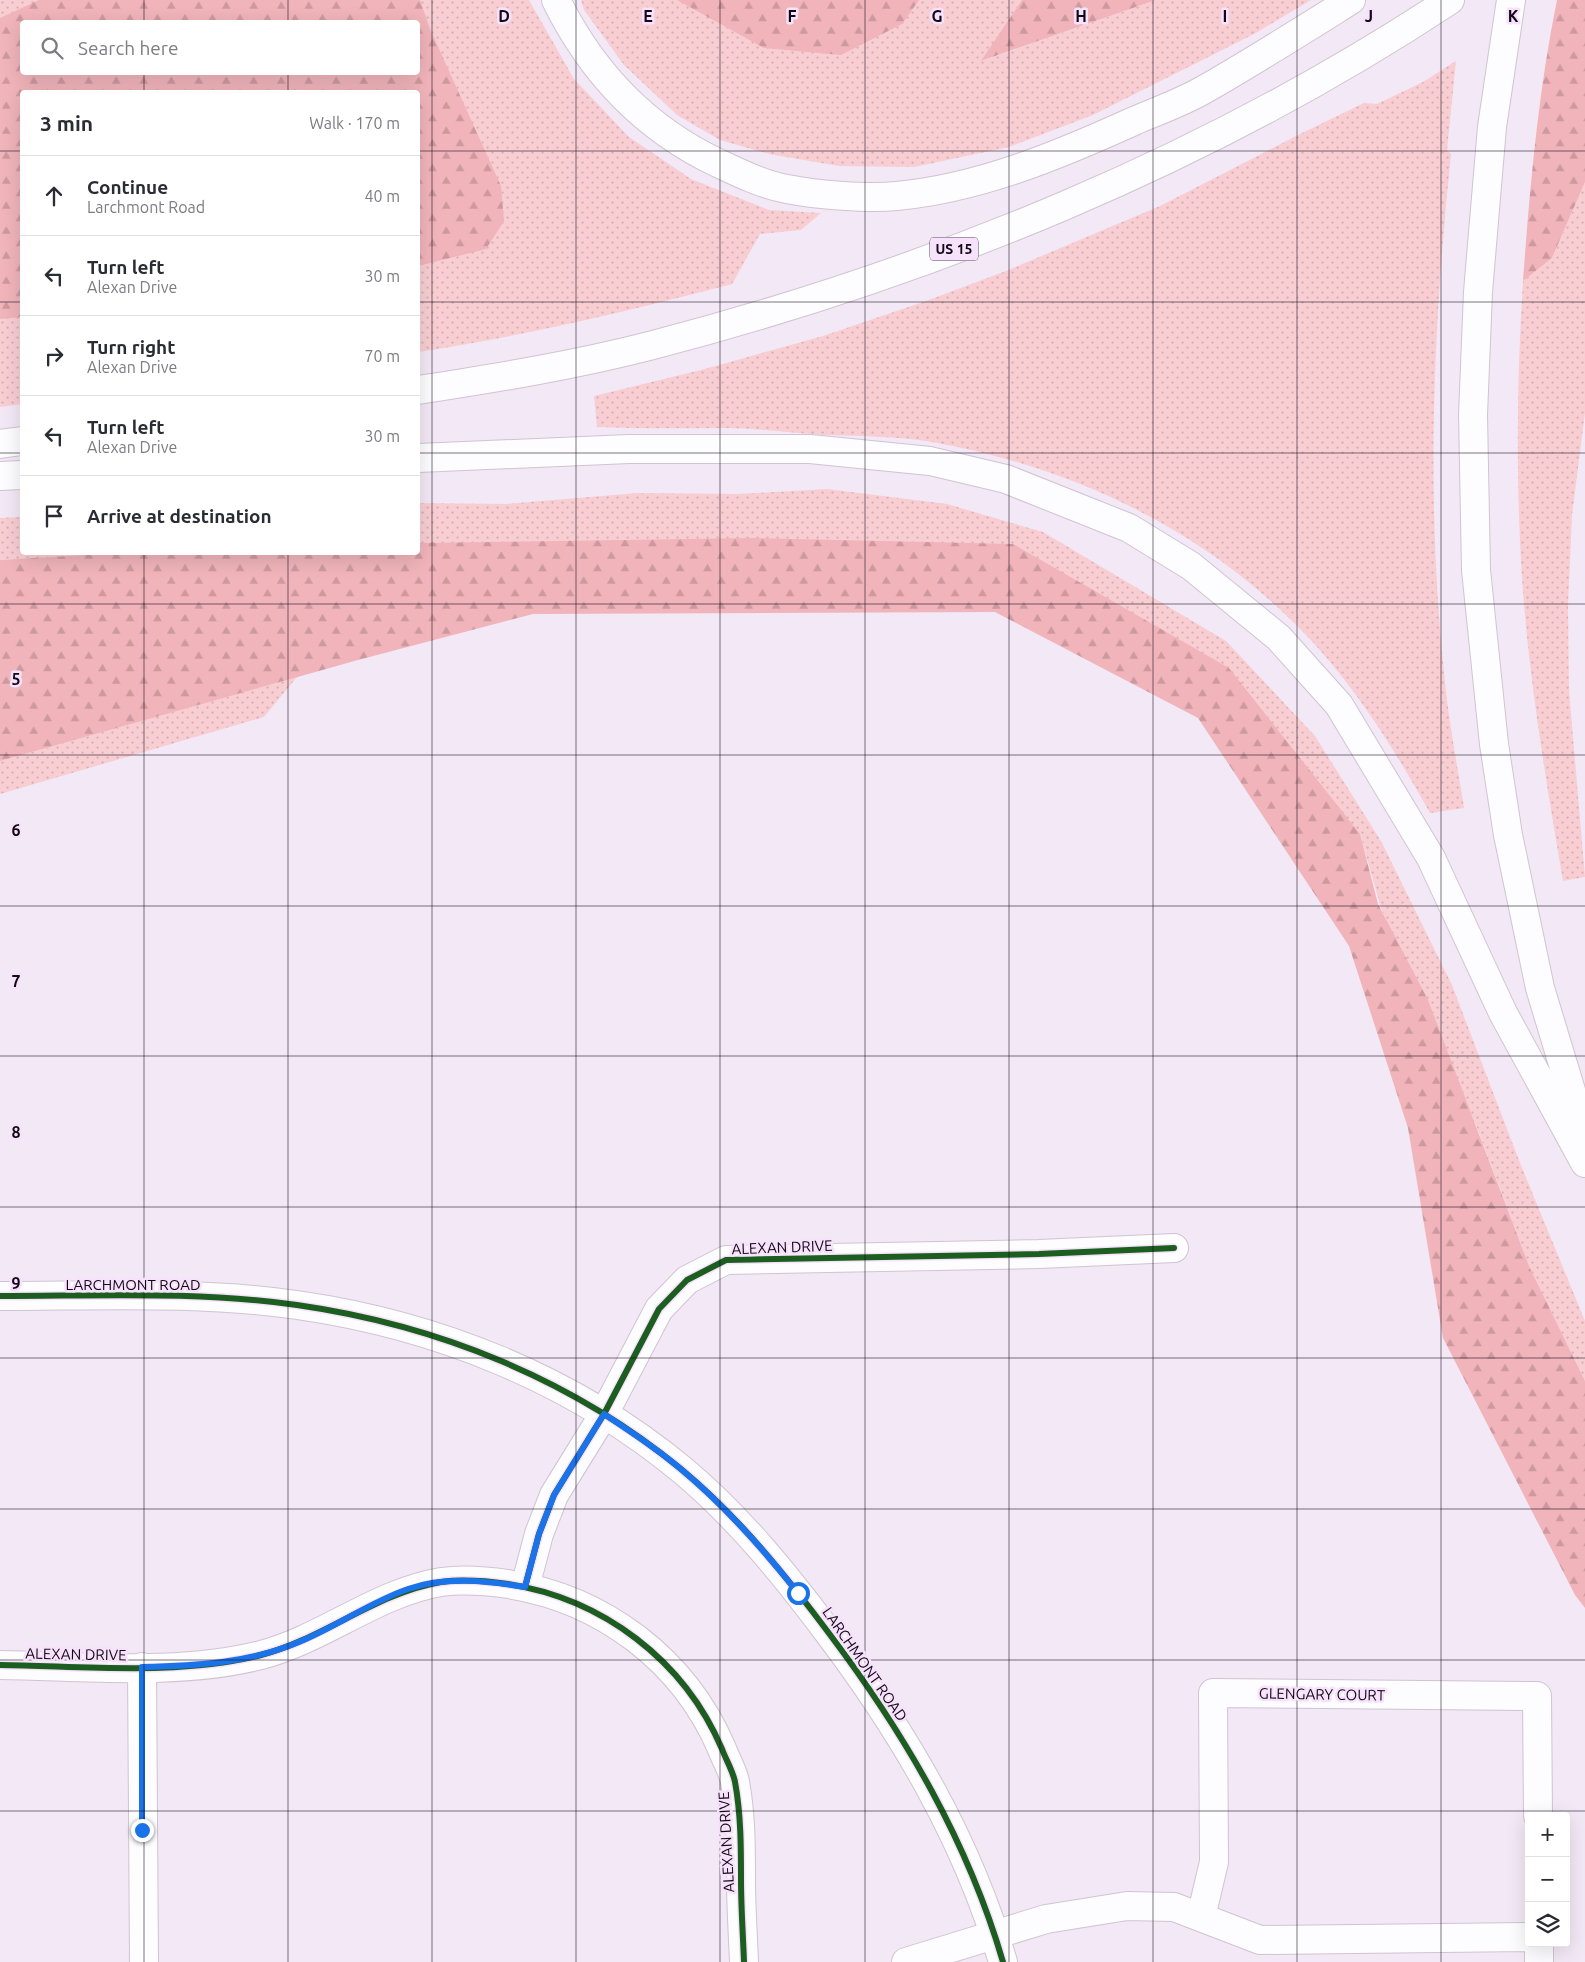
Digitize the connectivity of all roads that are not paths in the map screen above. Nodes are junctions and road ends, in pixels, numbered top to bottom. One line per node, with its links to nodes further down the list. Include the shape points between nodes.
1 (556, 0): 2 (main road, via 571,31 603,76 642,115 686,148 735,171 786,189 896,196 960,185 1026,166 1093,140 1203,90)
2 (1351, 0)
3 (1450, 0): 5 (main road, US 15, via 1396,35 1255,115 1106,188 933,258 652,345 507,376)
4 (1511, 0): 11 (main road, via 1492,127 1478,292 1473,416 1476,570 1494,744 1508,834 1540,988)
5 (420, 390)
6 (20, 441): 7 (main road)
7 (0, 444)
8 (420, 458): 12 (main road, via 629,449 810,450 930,460 1006,479 1129,528 1191,566 1279,638 1339,705 1431,858 1503,1013)
9 (20, 475): 10 (main road)
10 (0, 476)
11 (1585, 1137)
12 (1585, 1163)
13 (1174, 1248): 15 (main road, ALEXAN DRIVE, via 726,1260 687,1280 659,1309)
14 (0, 1296): 15 (main road, LARCHMONT ROAD, via 204,1297 296,1305 371,1319 450,1340 559,1386)
15 (604, 1414): 16 (main road, ALEXAN DRIVE, via 554,1495 539,1534); 21 (main road, LARCHMONT ROAD, via 683,1470 721,1507 778,1568 834,1640 929,1783 956,1837)
16 (525, 1587): 18 (main road, ALEXAN DRIVE, via 488,1581 445,1582 409,1589 300,1642 261,1655 215,1663); 25 (main road, ALEXAN DRIVE, via 558,1595 618,1625 671,1670 709,1720 735,1780 741,1834)
17 (0, 1665): 18 (main road, ALEXAN DRIVE)
18 (142, 1667): 24 (main road, ALEXAN DRIVE)
19 (1538, 1812): 20 (main road, GLENGARY COURT, via 1537,1696 1212,1693 1214,1862)
20 (1201, 1917): 21 (main road, via 1174,1907 1127,1906 1046,1919); 22 (main road, via 1260,1940)
21 (995, 1934): 26 (main road); 27 (main road, LARCHMONT ROAD)
22 (1525, 1937)
23 (1539, 1947): 28 (main road)
24 (144, 1962)
25 (744, 1962)
26 (906, 1962)
27 (1003, 1962)
28 (1539, 1962)

